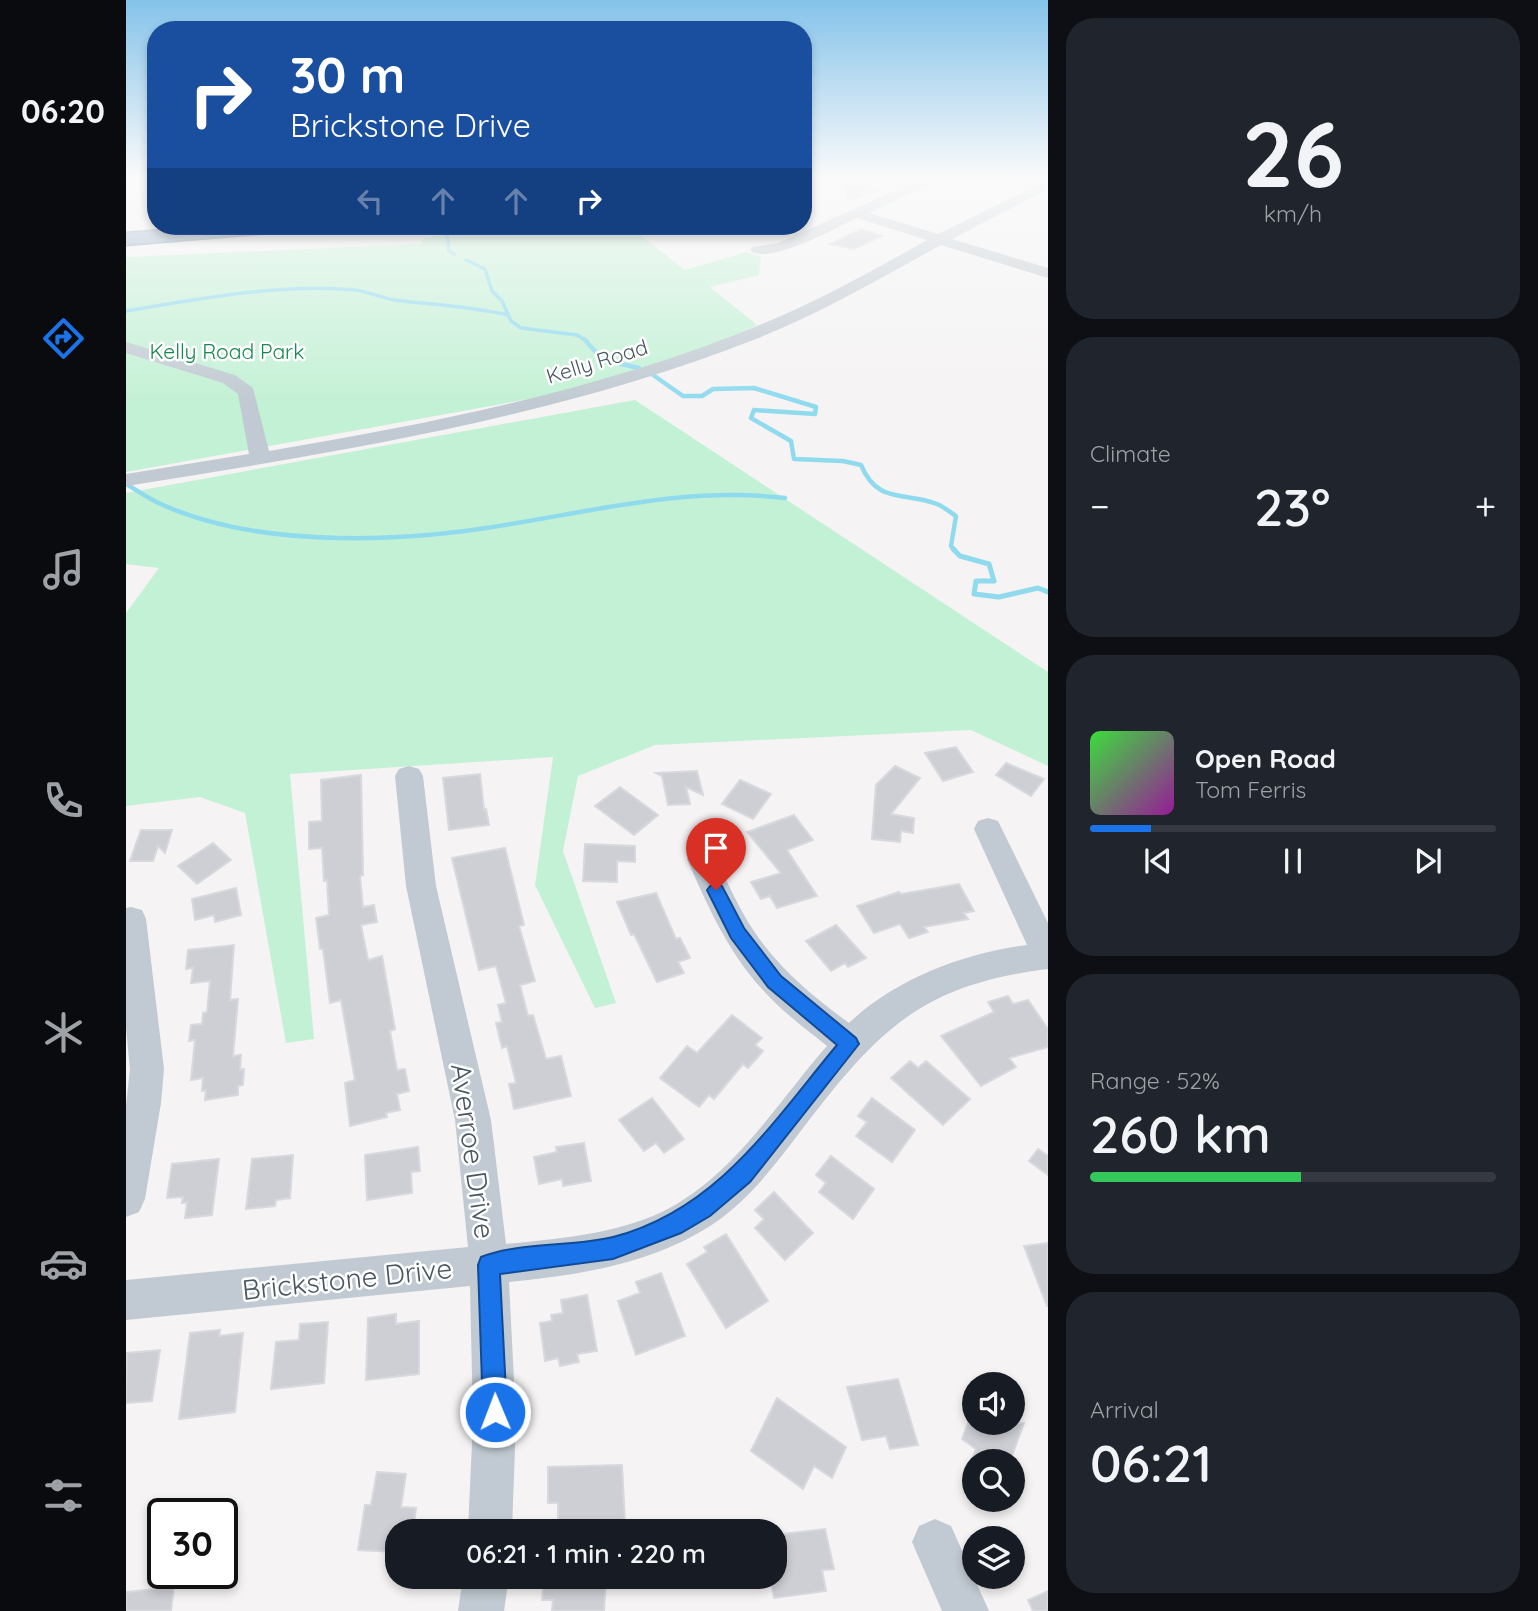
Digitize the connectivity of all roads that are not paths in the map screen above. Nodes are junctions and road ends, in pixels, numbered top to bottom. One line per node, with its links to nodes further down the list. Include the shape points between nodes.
1 (913, 252): 5 (street, Kelly Road, via 803,312 751,334 583,391 410,431)
2 (980, 252): 3 (street)
3 (1048, 273)
4 (126, 347): 5 (street, via 177,352 247,392)
5 (260, 457): 6 (street, Kelly Road)
6 (126, 480)
7 (410, 776): 14 (street, Averroe Drive, via 421,889 479,1157)
8 (988, 829): 11 (street)
9 (702, 859): 12 (street, via 725,911 755,957 775,981)
10 (131, 919): 13 (street, via 147,1069)
11 (1048, 956): 12 (street, Brickstone Drive, via 981,969 929,987)
12 (849, 1044): 14 (street, Brickstone Drive, via 755,1160 703,1208 673,1226 613,1248)
13 (126, 1199)
14 (489, 1265): 15 (street, Brickstone Drive); 16 (street, Averroe Drive, via 495,1437)
15 (126, 1300)
16 (491, 1519)
17 (935, 1542): 20 (street)
18 (484, 1589): 19 (street)
19 (481, 1611)
20 (966, 1611)

